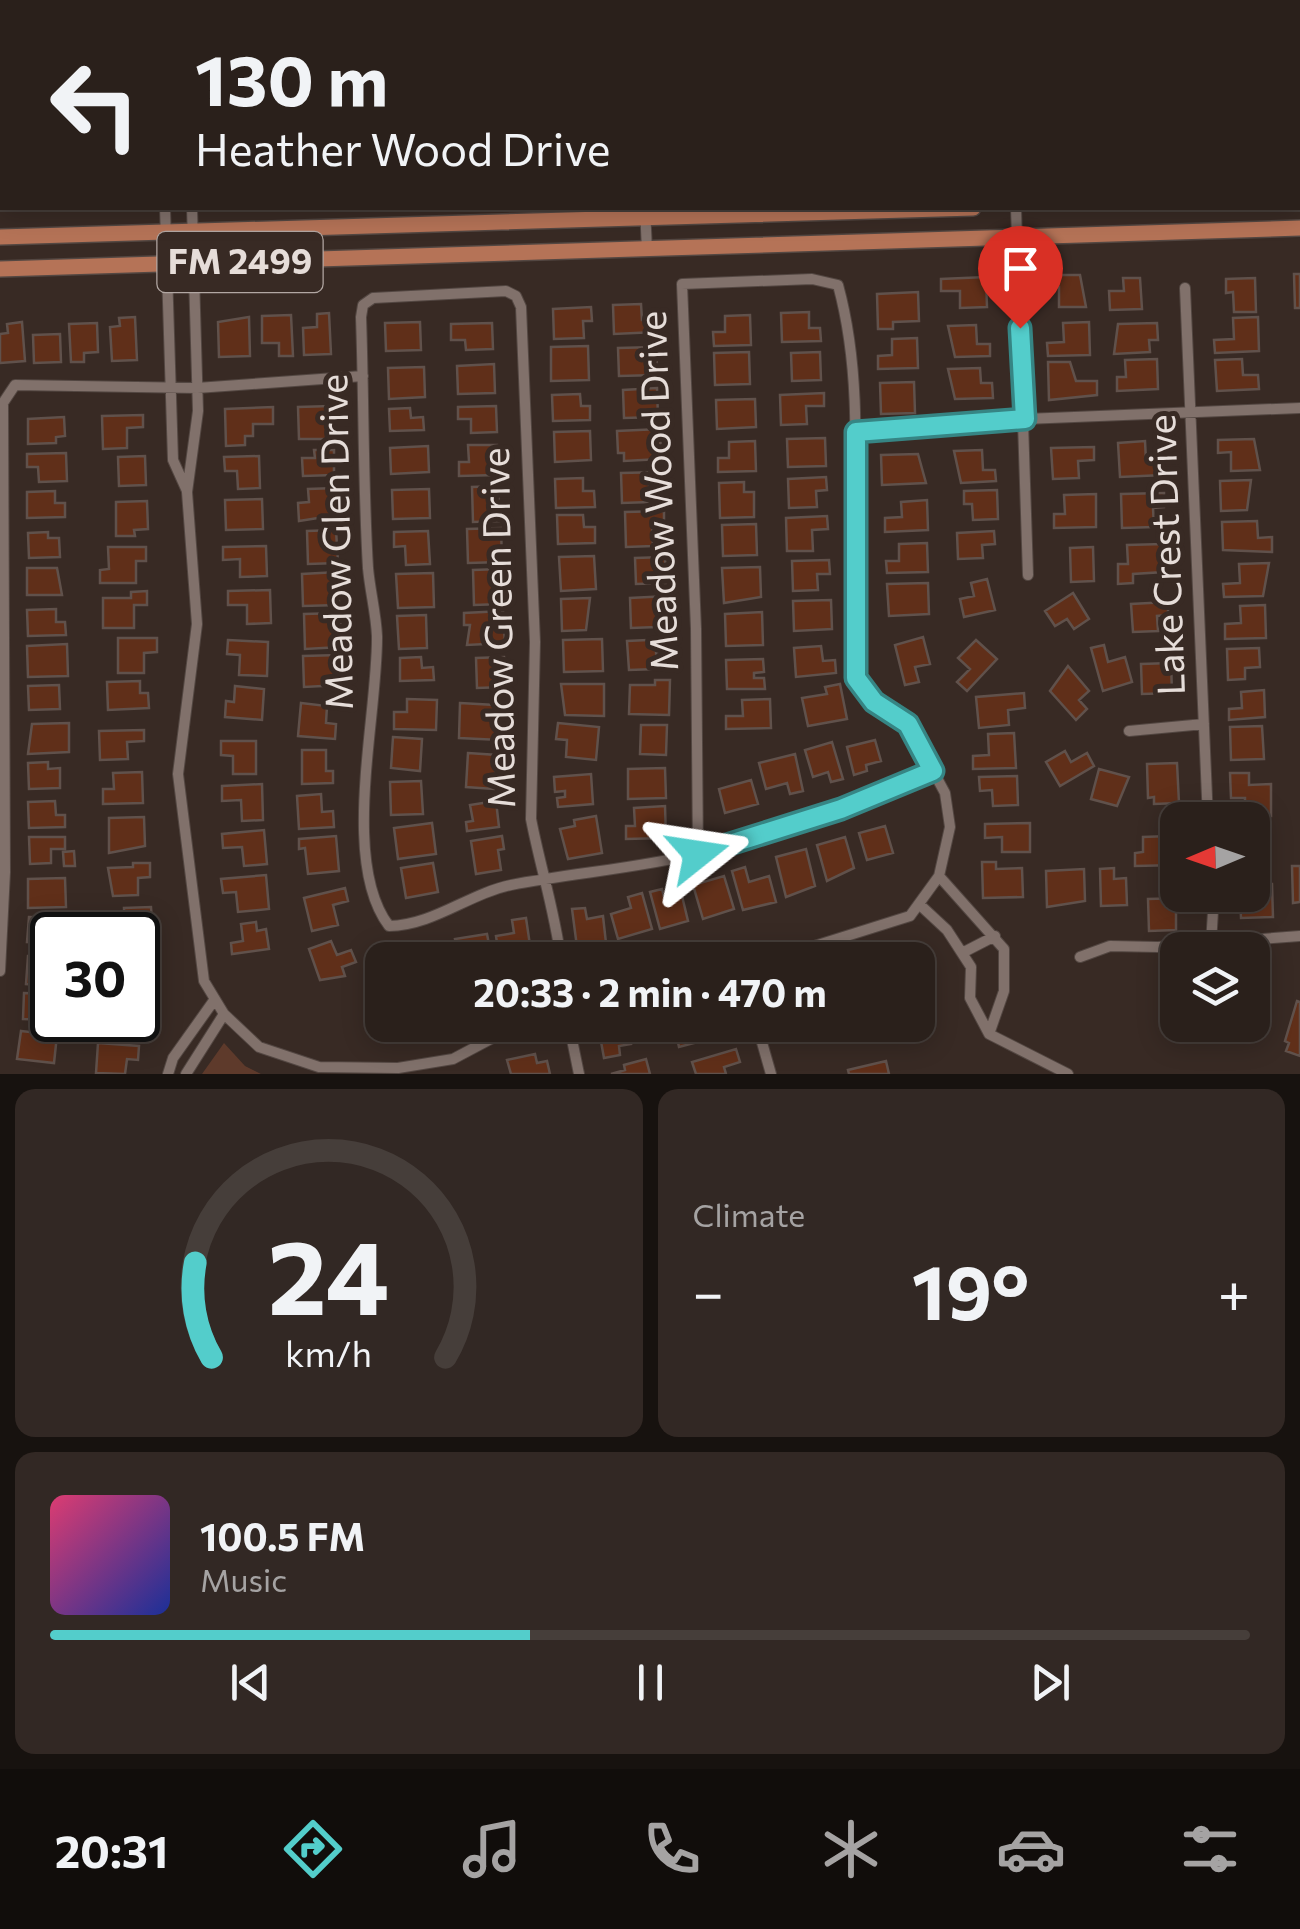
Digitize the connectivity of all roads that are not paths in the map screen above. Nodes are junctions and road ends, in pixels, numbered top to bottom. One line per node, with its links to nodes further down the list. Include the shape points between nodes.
1 (165, 210): 8 (street)
2 (192, 210): 7 (street)
3 (842, 210): 5 (main road, FM 2499)
4 (1016, 210): 10 (street)
5 (646, 213): 7 (main road, FM 2499); 11 (street)
6 (1300, 228): 10 (main road, FM 2499)
7 (193, 232): 8 (main road, FM 2499); 12 (street)
8 (166, 233): 9 (main road, FM 2499); 13 (street)
9 (0, 237)
10 (1017, 239): 11 (main road, FM 2499); 22 (street)
11 (647, 250): 12 (main road, FM 2499)
12 (192, 263): 13 (main road, FM 2499); 19 (street)
13 (166, 264): 14 (main road, FM 2499); 18 (street)
14 (0, 269)
15 (1185, 288): 21 (street, Lake Crest Drive)
16 (514, 295): 17 (street, Meadow Glen Drive, via 373,298 361,317); 33 (street, Meadow Green Drive, via 521,306 535,642 531,819)
17 (363, 376): 19 (street); 33 (street, Meadow Glen Drive, via 377,658 364,830 376,908 389,926 442,915 472,896)
18 (170, 388): 19 (street); 24 (street, via 173,460); 26 (street, via 15,385 3,402)
19 (197, 388): 24 (street)
20 (1300, 408): 21 (street)
21 (1191, 413): 22 (street); 27 (street, Lake Crest Drive)
22 (1025, 419): 23 (street); 25 (street)
23 (856, 432): 29 (street, via 856,678 874,702 908,724); 31 (street, Meadow Wood Drive, via 838,285 812,279 682,284)
24 (187, 492): 45 (street, via 197,624 178,774 198,955)
25 (1028, 574)
26 (2, 716): 34 (street)
27 (1204, 724): 28 (street); 30 (street, Lake Crest Drive)
28 (1129, 731)
29 (933, 771): 31 (street, via 841,809); 32 (street, via 945,793 950,827)
30 (1207, 802)
31 (698, 854): 33 (street)
32 (939, 876): 35 (street); 36 (street)
33 (545, 880): 39 (street, Meadow Green Drive)
34 (2, 888): 44 (street)
35 (920, 904): 40 (street, via 910,916); 42 (street)
36 (994, 936): 42 (street); 47 (street, via 1004,948 1004,991)
37 (1300, 936): 38 (street)
38 (1270, 939)
39 (557, 942)
40 (827, 942)
41 (1160, 945): 43 (street, via 1110,946)
42 (962, 952): 47 (street, via 971,967 970,998)
43 (1080, 957)
44 (0, 971)
45 (214, 1000): 46 (street); 52 (street)
46 (224, 1014): 51 (street, via 259,1047 295,1062); 53 (street)
47 (990, 1034): 56 (street)
48 (485, 1042): 51 (street, via 453,1059)
49 (572, 1042): 54 (street)
50 (763, 1042): 55 (street)
51 (398, 1071)
52 (168, 1074)
53 (186, 1074)
54 (579, 1074)
55 (771, 1074)
56 (1068, 1074)

